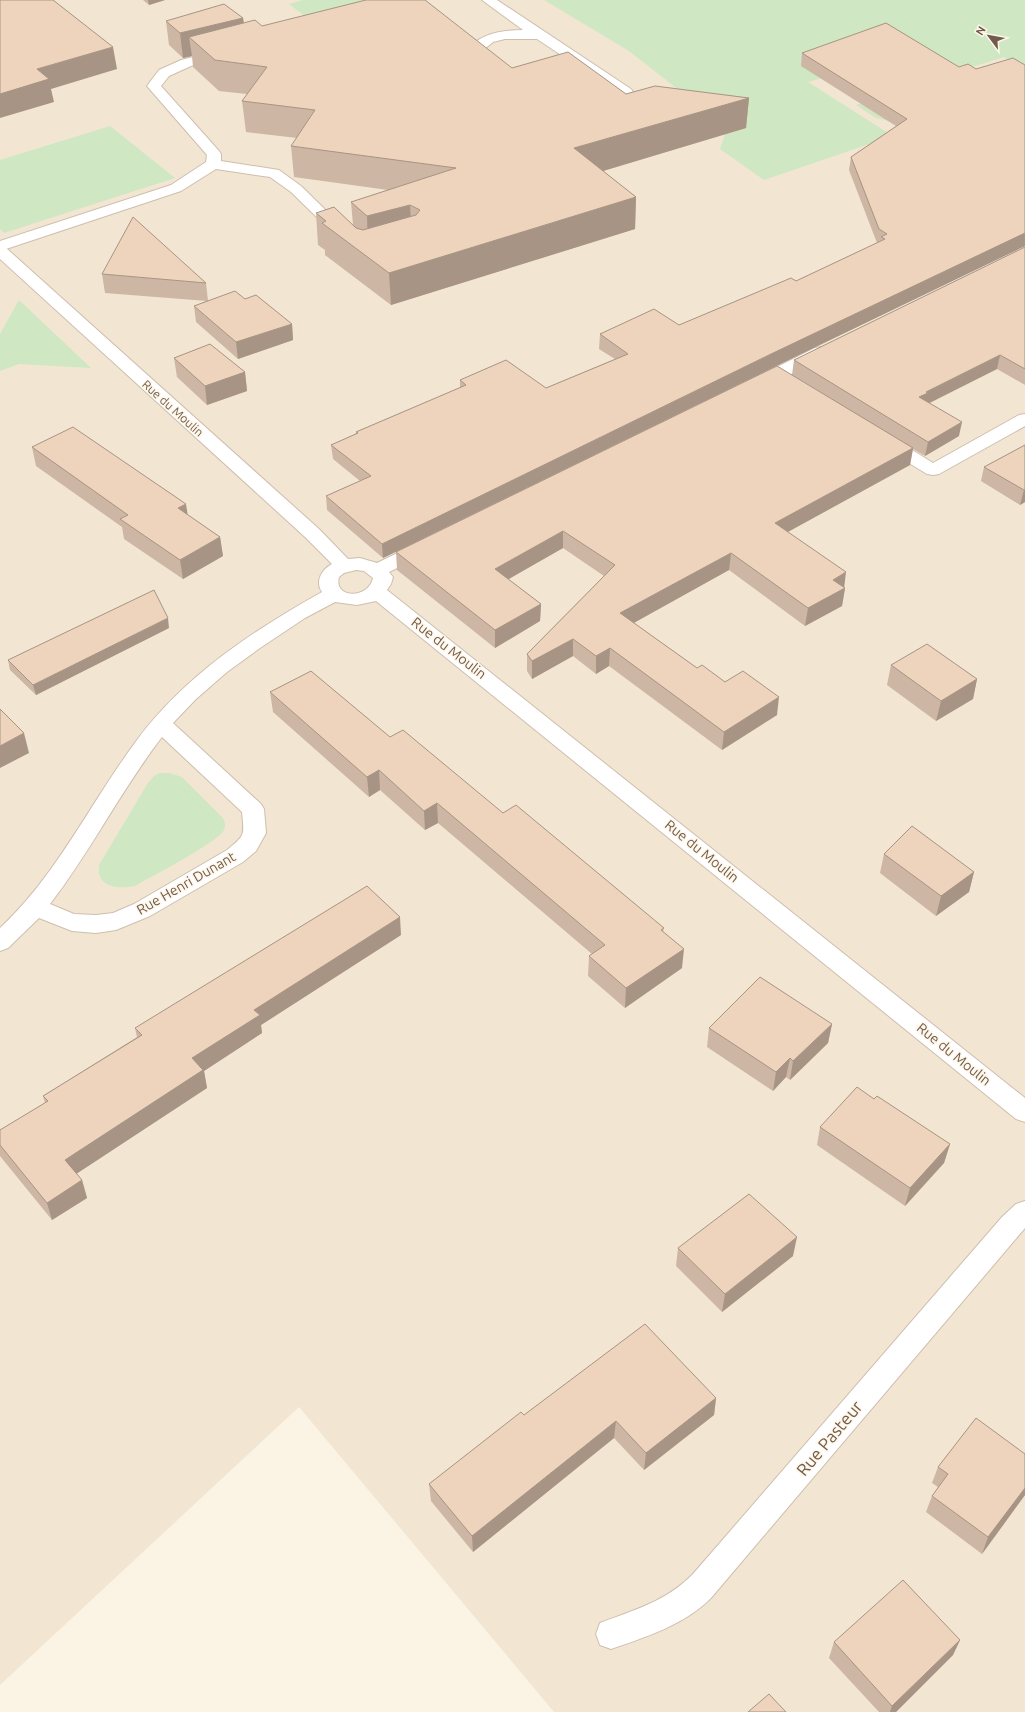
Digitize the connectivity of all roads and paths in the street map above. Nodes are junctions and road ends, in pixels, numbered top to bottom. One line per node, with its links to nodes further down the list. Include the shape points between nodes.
1 (488, 0): 2 (street)
2 (540, 34): 4 (street, via 511,32 481,43 475,50 481,60); 5 (street, via 564,59)
3 (232, 52): 6 (street, via 186,63 164,73 154,86 214,154)
4 (498, 70)
5 (626, 92)
6 (213, 164): 7 (street, via 274,172 296,189); 8 (street, via 176,188)
7 (353, 244)
8 (0, 246)
9 (0, 251): 17 (street, Rue du Moulin, via 312,533)
10 (834, 346): 11 (street)
11 (776, 374): 12 (street); 13 (street)
12 (796, 386)
13 (741, 391)
14 (1025, 419): 15 (street, via 933,470)
15 (874, 434)
16 (436, 541): 18 (street)
17 (344, 566): 18 (street, via 367,565); 20 (street, via 334,571 328,579 328,587)
18 (377, 570): 19 (street, via 383,577 383,584)
19 (377, 592): 20 (street, via 356,600); 24 (street, Rue du Moulin)
20 (334, 594): 21 (street, via 287,621 217,670 179,703)
21 (161, 724): 22 (street, via 139,752 61,874); 22 (street, Rue Henri Dunant, via 253,809 255,833 248,845 235,856 142,910 116,921 96,924 72,922)
22 (36, 907): 23 (street)
23 (0, 942)
24 (1025, 1112)
25 (1025, 1212): 26 (street, Rue Pasteur, via 1011,1225 694,1594 666,1612 639,1625)
26 (611, 1634)

